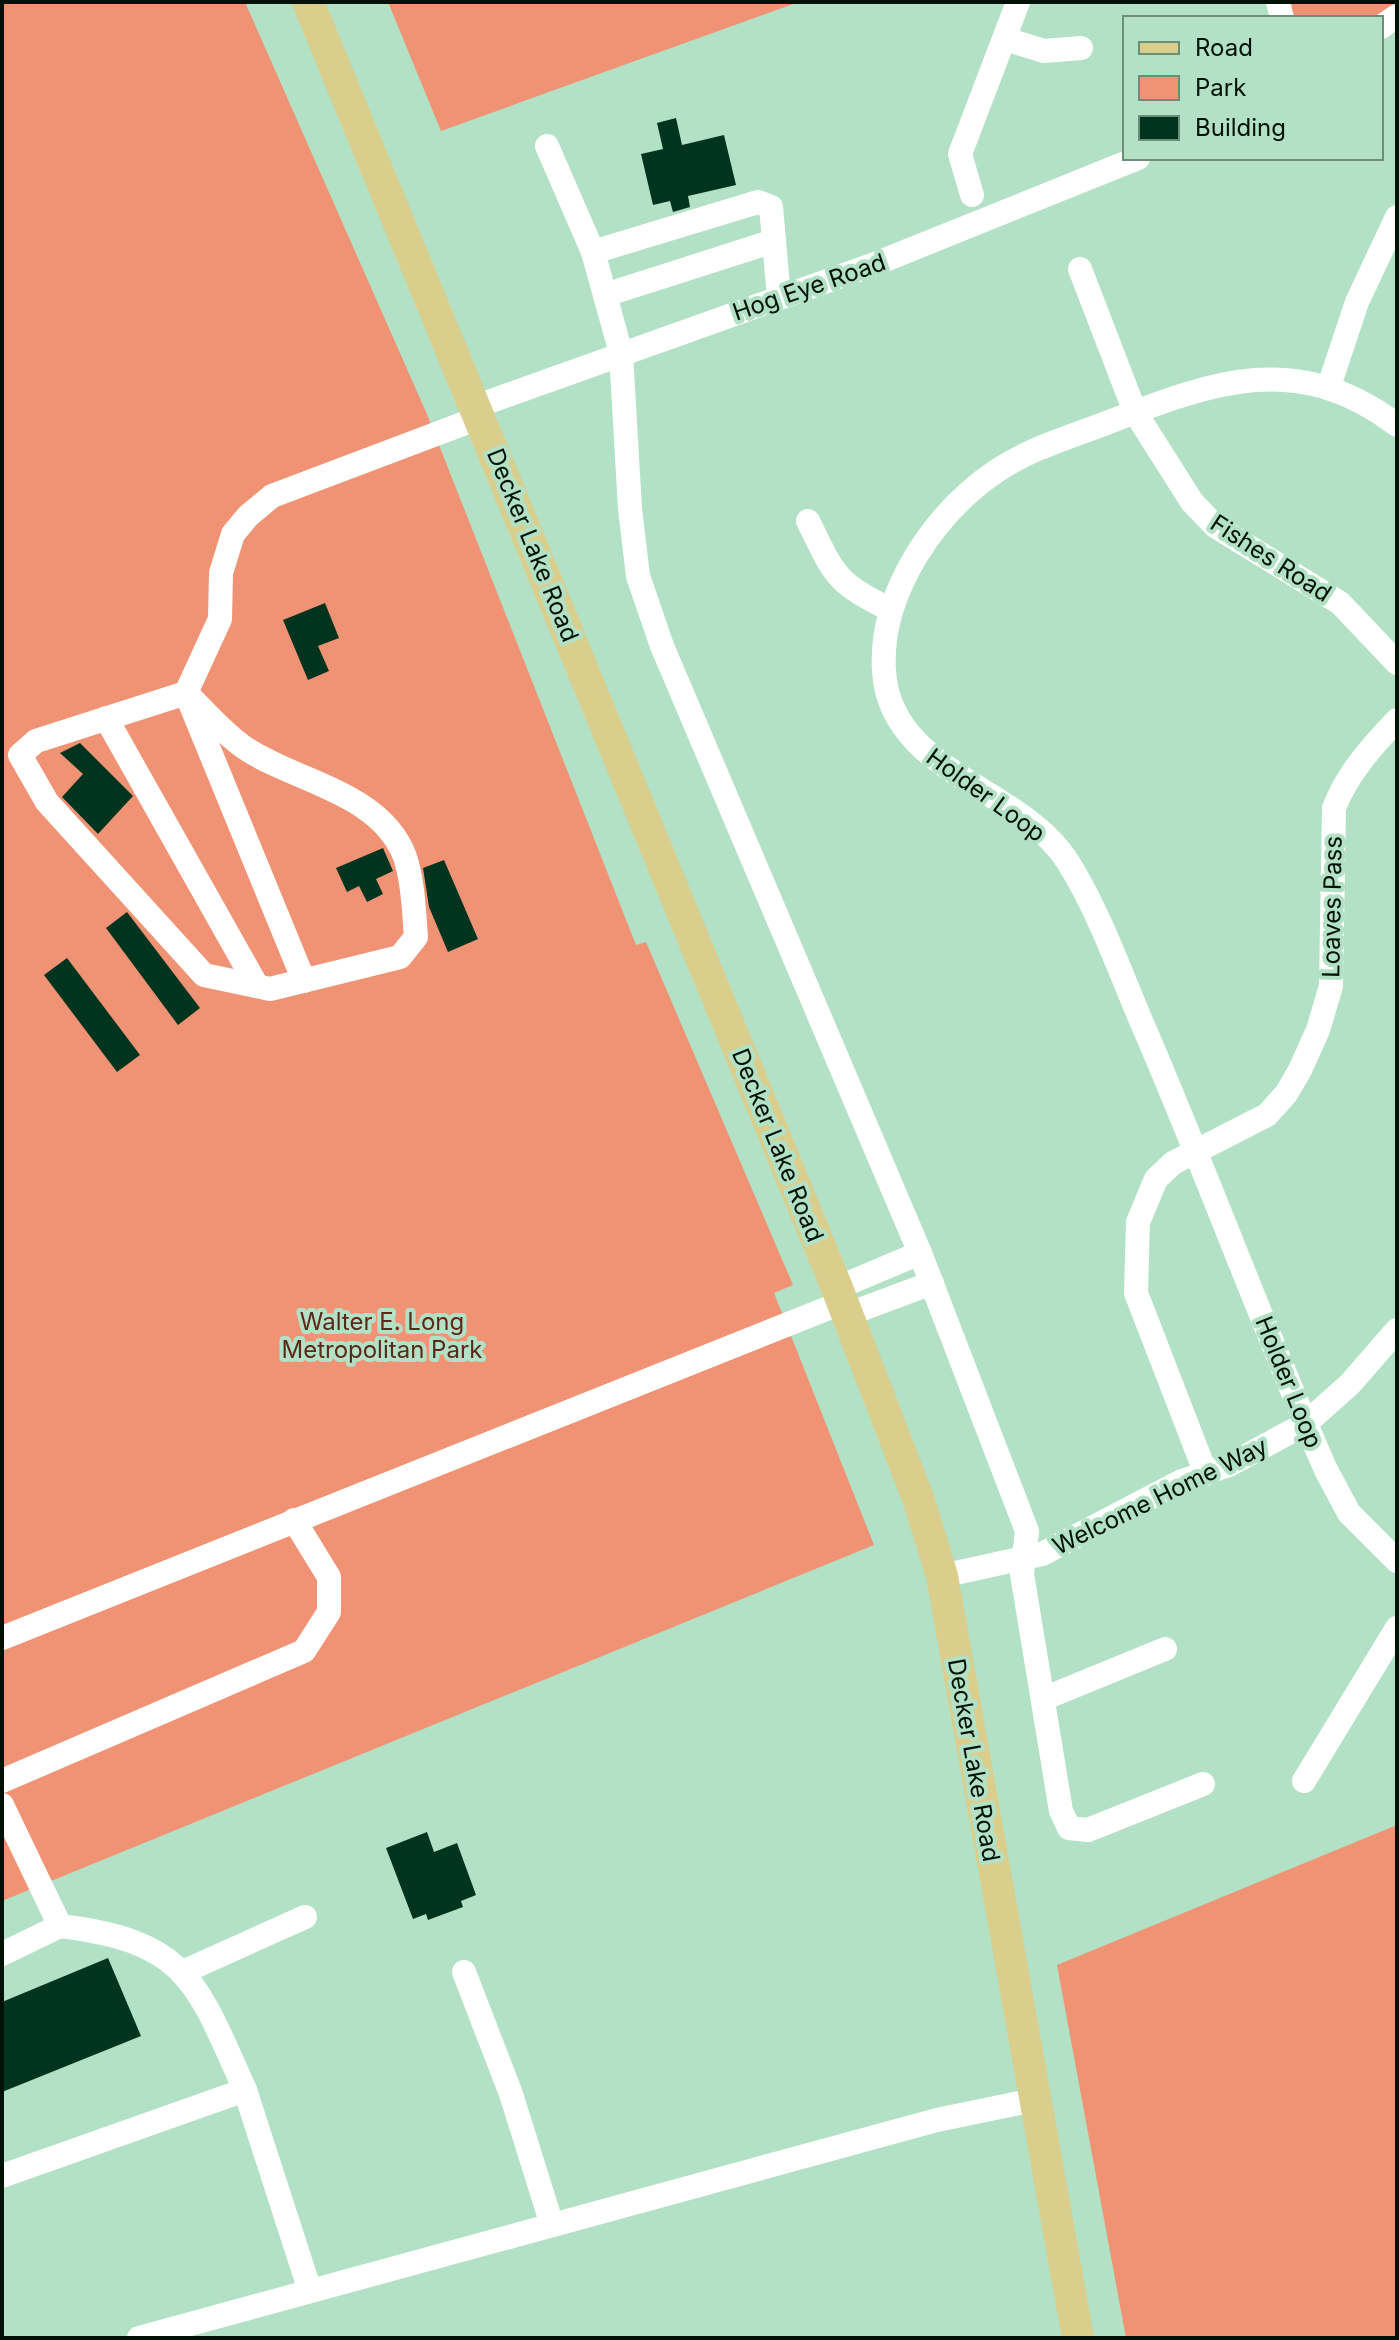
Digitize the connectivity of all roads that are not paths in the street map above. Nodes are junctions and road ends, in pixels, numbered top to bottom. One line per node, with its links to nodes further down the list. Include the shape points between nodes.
1 (308, 2): 16 (main road, Decker Lake Road)
2 (1018, 2): 3 (street)
3 (1005, 39): 4 (street, via 1044,51); 7 (street, via 960,154)
4 (1081, 48)
5 (547, 146): 10 (street)
6 (1133, 160): 13 (street, Hog Eye Road)
7 (972, 195)
8 (1397, 217): 15 (street, via 1357,302)
9 (774, 241): 10 (street, via 771,207 758,202); 12 (street); 13 (street)
10 (593, 252): 12 (street)
11 (1080, 269): 17 (street, Fishes Road)
12 (605, 295): 14 (street)
13 (779, 297): 14 (street, Hog Eye Road)
14 (621, 353): 16 (street, Hog Eye Road); 29 (street, via 638,576 662,646)
15 (1329, 386): 17 (street, Holder Loop, via 1283,378 1242,380 1182,393); 18 (street, Holder Loop)
16 (479, 411): 22 (street, Hog Eye Road, via 272,496 248,516 233,534 221,573 220,619); 31 (main road, Decker Lake Road)
17 (1135, 412): 20 (street, Holder Loop, via 1020,457 968,493 909,568); 21 (street, Fishes Road, via 1192,502 1215,526 1340,603)
18 (1397, 425)
19 (808, 521): 20 (street, via 832,571 850,590)
20 (891, 610): 28 (street, Holder Loop, via 884,676 894,710 928,753 1029,822 1067,860)
21 (1397, 663)
22 (186, 693): 23 (street); 26 (street); 26 (street, via 244,748 357,803 388,830 405,857 416,937 400,957)
23 (106, 718): 25 (street, via 36,741); 27 (street)
24 (1397, 720): 28 (street, Loaves Pass, via 1340,791 1334,808 1331,986 1300,1070 1267,1115)
25 (11, 762): 27 (street, via 204,975)
26 (304, 981): 27 (street, via 270,989)
27 (257, 986)
28 (1197, 1152): 33 (street, Holder Loop); 34 (street, Loaves Pass, via 1173,1163 1156,1179 1138,1222 1134,1263 1136,1293)
29 (920, 1253): 30 (street); 31 (street)
30 (932, 1283): 31 (street); 36 (street, via 1027,1531)
31 (841, 1302): 35 (street); 38 (main road, Decker Lake Road, via 919,1501)
32 (1397, 1330): 33 (street, Welcome Home Way, via 1350,1384)
33 (1305, 1424): 34 (street, Welcome Home Way); 37 (street, Holder Loop, via 1349,1513)
34 (1206, 1474): 36 (street, Welcome Home Way, via 1182,1481 1042,1554)
35 (294, 1520): 40 (street); 43 (street, via 329,1577 329,1612 304,1651)
36 (1024, 1557): 38 (street, Welcome Home Way); 42 (street, via 1022,1574)
37 (1397, 1561)
38 (942, 1576): 53 (main road, Decker Lake Road)
39 (1397, 1628): 44 (street)
40 (2, 1638)
41 (1165, 1649): 42 (street)
42 (1043, 1699): 45 (street, via 1061,1811 1069,1828 1088,1830)
43 (2, 1781)
44 (1304, 1781)
45 (1203, 1784)
46 (2, 1805): 48 (street)
47 (305, 1917): 50 (street)
48 (60, 1926): 49 (street); 50 (street, via 100,1930 138,1942)
49 (2, 1954)
50 (185, 1971): 52 (street, via 205,2000)
51 (464, 1972): 55 (street, via 511,2094)
52 (245, 2090): 54 (street); 56 (street)
53 (1034, 2100): 55 (street, via 937,2120); 58 (main road, Decker Lake Road)
54 (2, 2176)
55 (552, 2225): 56 (street)
56 (310, 2291): 57 (street)
57 (139, 2338)
58 (1078, 2338)

